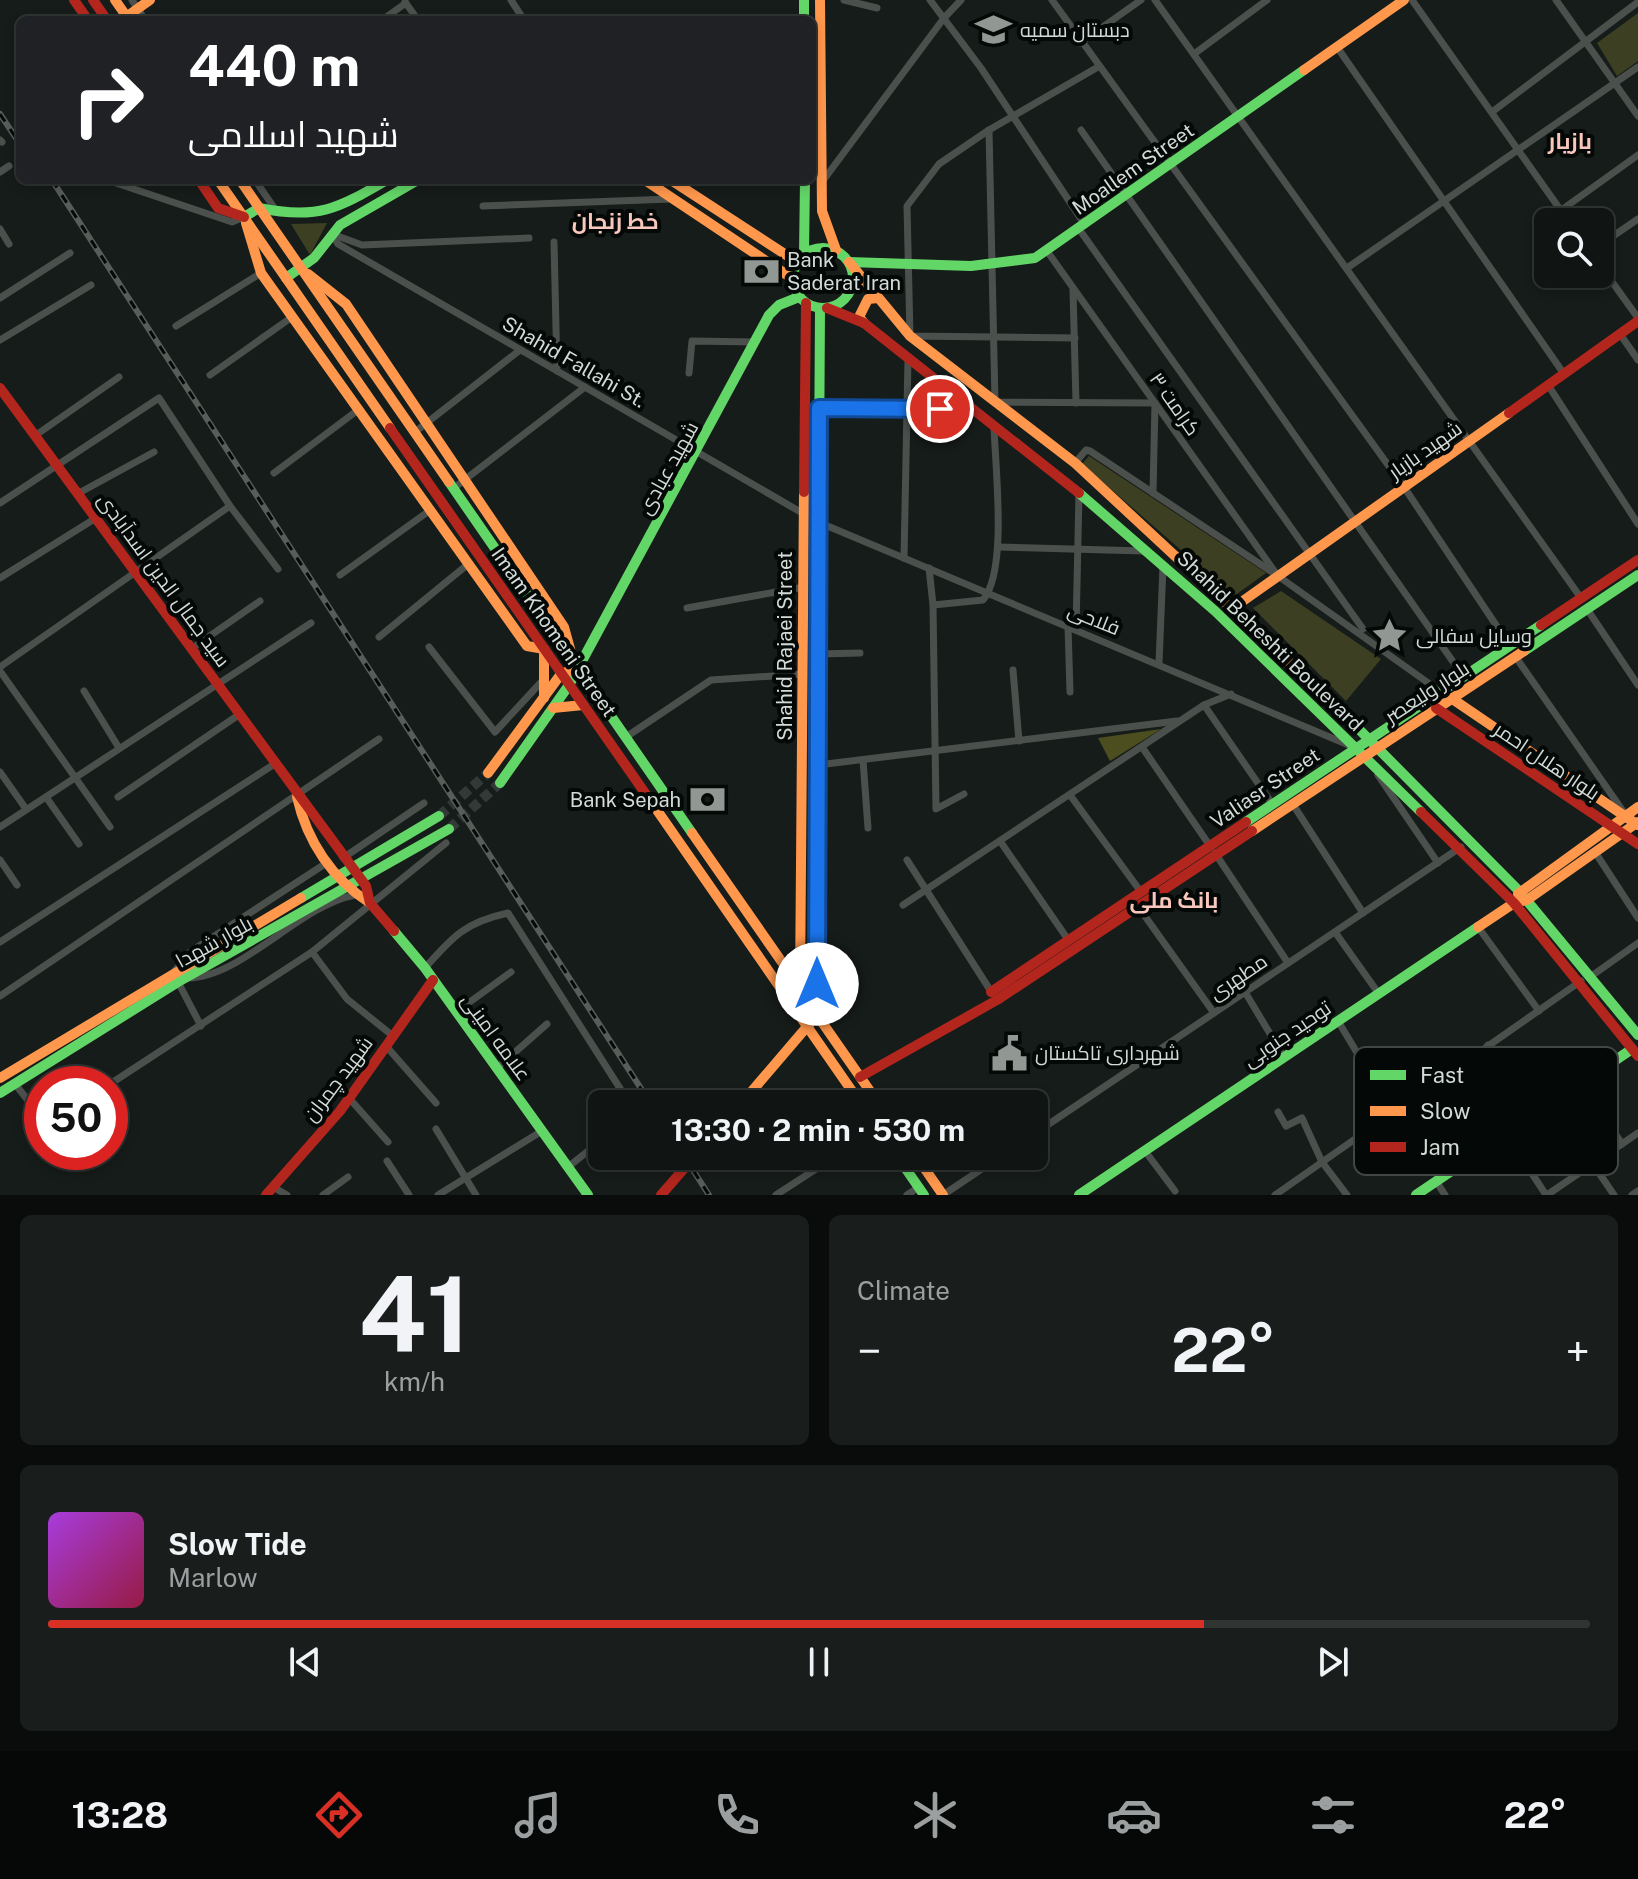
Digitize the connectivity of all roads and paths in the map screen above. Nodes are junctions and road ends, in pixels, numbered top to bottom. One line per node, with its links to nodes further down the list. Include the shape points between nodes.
1 (150, 0): 15 (street)
2 (820, 0): 47 (street)
3 (844, 0): 16 (street)
4 (930, 0): 18 (street)
5 (961, 0): 18 (street)
6 (1052, 0): 20 (street)
7 (1141, 0): 20 (street)
8 (1155, 0): 22 (street)
9 (1267, 0): 22 (street)
10 (1404, 0): 21 (street, Moallem Street)
11 (1412, 0): 26 (street)
12 (1556, 0): 19 (street)
13 (405, 2): 17 (street)
14 (1638, 2): 19 (street)
15 (135, 4)
16 (877, 8)
17 (387, 16)
18 (944, 18): 29 (street); 47 (street)
19 (1585, 42): 25 (street); 26 (street)
20 (1080, 43): 23 (street)
21 (1337, 47): 28 (street, Moallem Street); 50 (street)
22 (1194, 54): 28 (street)
23 (1098, 67): 29 (street); 34 (street)
24 (1638, 67): 25 (street)
25 (1615, 83): 27 (street); 32 (street)
26 (1492, 112): 32 (street)
27 (1638, 116)
28 (1238, 117): 34 (street, Moallem Street); 76 (street)
29 (1012, 119): 30 (street); 61 (street)
30 (989, 130): 73 (street, via 939,164 907,206); 74 (street)
31 (1081, 130): 48 (street)
32 (1519, 150): 50 (street); 54 (street)
33 (1638, 155): 55 (street)
34 (1171, 164): 48 (street, Moallem Street); 126 (street)
35 (9, 166): 36 (street)
36 (0, 172)
37 (119, 184): 59 (street, via 232,222)
38 (202, 184): 59 (street, via 218,208)
39 (221, 184): 59 (street, Imam Khomeni Street)
40 (243, 184): 53 (street, Imam Khomeni Street)
41 (258, 184): 56 (street)
42 (380, 184): 57 (street)
43 (411, 184): 63 (street)
44 (650, 184): 49 (street)
45 (677, 184): 51 (street)
46 (805, 184): 71 (street)
47 (821, 184): 68 (street, via 822,211)
48 (1128, 194): 61 (street, Moallem Street); 136 (street)
49 (671, 199): 52 (street); 58 (street)
50 (1444, 202): 76 (street); 102 (street)
51 (705, 204): 58 (street); 71 (street)
52 (483, 206)
53 (259, 208): 56 (street); 59 (street); 75 (street, Imam Khomeni Street)
54 (1558, 208)
55 (1564, 208)
56 (277, 212): 57 (street)
57 (327, 215): 63 (street, via 323,224)
58 (694, 215): 79 (street)
59 (244, 217): 77 (street); 78 (street, Imam Khomeni Street)
60 (1638, 219): 64 (street)
61 (1082, 227): 69 (street, Moallem Street); 142 (street)
62 (0, 229): 67 (street)
63 (332, 234): 65 (street, via 362,245); 75 (street); 97 (street, Shahid Fallahi St., via 338,244)
64 (1614, 235)
65 (529, 238)
66 (554, 242): 100 (street)
67 (9, 244)
68 (836, 250): 71 (street, via 819,248); 72 (street)
69 (1047, 251): 74 (street, Moallem Street, via 1018,264); 82 (street, کرامت ۳)
70 (70, 253): 83 (street)
71 (801, 258): 79 (street)
72 (849, 262): 73 (street, Moallem Street); 84 (street, Shahid Beheshti Boulevard); 86 (street, via 851,291 837,305)
73 (908, 262): 74 (street, Moallem Street); 92 (street)
74 (991, 264): 93 (street)
75 (301, 268): 78 (street); 115 (street, via 346,304); 117 (street, Imam Khomeni Street)
76 (1347, 268): 119 (street)
77 (261, 273): 87 (street); 90 (street)
78 (286, 278): 167 (street, Imam Khomeni Street)
79 (793, 279): 85 (street)
80 (91, 285): 95 (street)
81 (1614, 285): 88 (street)
82 (1073, 288): 94 (street); 110 (street, کرامت ۳)
83 (0, 298)
84 (878, 298): 89 (street, via 863,305 859,317); 92 (street, Shahid Beheshti Boulevard)
85 (803, 300): 86 (street); 96 (street, شهید عبادی, via 779,305); 134 (street, Shahid Rajaei Street)
86 (824, 308): 89 (street, Shahid Beheshti Boulevard); 111 (street, Shahid Rajaei Street)
87 (292, 317): 103 (street); 114 (street)
88 (1638, 320): 91 (street, شهید بازیار)
89 (864, 323): 98 (street, Shahid Beheshti Boulevard)
90 (176, 326)
91 (1620, 334): 99 (street); 102 (street, شهید بازیار)
92 (910, 336): 93 (street); 108 (street, Shahid Beheshti Boulevard)
93 (993, 337): 94 (street); 108 (street)
94 (1075, 338): 109 (street)
95 (0, 340)
96 (755, 342): 101 (street, via 692,341); 121 (street, شهید عبادی)
97 (520, 350): 100 (street, Shahid Fallahi St.); 115 (street)
98 (908, 359): 112 (street); 113 (street, Shahid Beheshti Boulevard)
99 (1638, 360)
100 (557, 371): 106 (street, Shahid Fallahi St.)
101 (689, 373)
102 (1564, 374): 105 (street, شهید بازیار)
103 (210, 375)
104 (119, 377): 118 (street)
105 (1548, 385): 119 (street, شهید بازیار); 138 (street)
106 (585, 387): 121 (street, Shahid Fallahi St.); 125 (street)
107 (0, 388): 118 (street, سید جمال الدین اسدآبادی)
108 (995, 402): 109 (street); 122 (street, Shahid Beheshti Boulevard)
109 (1076, 403): 110 (street)
110 (1155, 403): 130 (street); 152 (street, کرامت ۳)
111 (819, 408): 112 (street); 137 (street, Shahid Rajaei Street)
112 (909, 409): 113 (street); 143 (street)
113 (971, 409): 116 (street, Shahid Beheshti Boulevard)
114 (358, 410): 124 (street); 133 (street)
115 (426, 423): 117 (street); 125 (street)
116 (994, 426): 129 (street, Shahid Beheshti Boulevard); 139 (street)
117 (415, 432): 127 (street, Imam Khomeni Street)
118 (36, 435): 123 (street, سید جمال الدین اسدآبادی)
119 (1471, 440): 126 (street, شهید بازیار); 157 (street)
120 (154, 452): 128 (street)
121 (698, 452): 134 (street, Shahid Fallahi St.); 172 (street, شهید عبادی)
122 (1075, 463): 130 (street, via 1088,450); 160 (street, Shahid Beheshti Boulevard)
123 (59, 465): 128 (street, سید جمال الدین اسدآبادی); 131 (street); 132 (street, via 159,398)
124 (274, 473)
125 (466, 479): 127 (street); 172 (street, via 564,627)
126 (1404, 487): 136 (street, شهید بازیار); 168 (street)
127 (454, 488): 172 (street, Imam Khomeni Street)
128 (79, 493): 135 (street, سید جمال الدین اسدآبادی)
129 (1079, 493): 140 (street); 141 (street, Shahid Beheshti Boulevard)
130 (1153, 493): 152 (street)
131 (0, 503)
132 (230, 506): 148 (street); 149 (street)
133 (429, 511): 146 (street); 150 (street)
134 (804, 514): 154 (street, Shahid Rajaei Street)
135 (96, 518): 149 (street, سید جمال الدین اسدآبادی); 153 (street)
136 (1356, 521): 142 (street, شهید بازیار); 177 (street)
137 (818, 522): 143 (street, فلاحی); 170 (street, Shahid Rajaei Street)
138 (1638, 524)
139 (998, 547): 140 (street); 155 (street)
140 (1078, 549): 141 (street); 162 (street)
141 (1149, 551): 145 (street, Shahid Beheshti Boulevard)
142 (1309, 554): 152 (street, شهید بازیار); 163 (street)
143 (904, 558): 147 (street, فلاحی)
144 (1638, 560): 157 (street)
145 (1164, 564): 171 (street); 200 (street, Shahid Beheshti Boulevard)
146 (467, 565): 164 (street); 167 (street, via 527,646)
147 (929, 568): 155 (street, فلاحی); 158 (street)
148 (278, 569)
149 (136, 575): 166 (street, سید جمال الدین اسدآبادی); 173 (street)
150 (340, 575)
151 (1638, 575): 157 (street, بلوار ولیعصر)
152 (1278, 576): 160 (street, شهید بازیار); 185 (street)
153 (0, 578)
154 (804, 587): 159 (street); 176 (street, Shahid Rajaei Street)
155 (989, 593): 158 (street, via 983,600); 162 (street, فلاحی)
156 (260, 601): 166 (street)
157 (1584, 604): 168 (street, بلوار ولیعصر); 181 (street)
158 (933, 605): 199 (street)
159 (687, 608)
160 (1233, 608): 196 (street, Shahid Beheshti Boulevard)
161 (311, 623): 179 (street)
162 (1072, 627): 171 (street, فلاحی); 183 (street)
163 (1363, 629)
164 (379, 637)
165 (429, 647): 178 (street, via 495,732)
166 (191, 649): 179 (street, سید جمال الدین اسدآبادی)
167 (544, 649): 175 (street, Imam Khomeni Street); 178 (street)
168 (1513, 651): 177 (street); 185 (street, بلوار ولیعصر); 219 (street)
169 (860, 653): 170 (street)
170 (818, 654): 203 (street, Shahid Rajaei Street)
171 (1159, 663): 184 (street, فلاحی)
172 (575, 664): 175 (street); 180 (street); 193 (street, Imam Khomeni Street)
173 (0, 669): 206 (street)
174 (1013, 670): 195 (street)
175 (561, 674): 180 (street, Imam Khomeni Street); 186 (street)
176 (803, 674): 193 (street, via 711,680); 258 (street, Shahid Rajaei Street)
177 (1463, 676): 185 (street)
178 (544, 679): 186 (street)
179 (217, 683): 191 (street, سید جمال الدین اسدآبادی); 198 (street)
180 (569, 685): 187 (street, Imam Khomeni Street); 189 (street)
181 (1638, 685)
182 (84, 691): 198 (street)
183 (1070, 692)
184 (1232, 693): 188 (street); 200 (street, فلاحی)
185 (1446, 695): 190 (street, بلوار ولیعصر); 196 (street); 219 (street, بلوار هلال احمر)
186 (544, 698): 205 (street)
187 (583, 705): 189 (street); 228 (street, Imam Khomeni Street)
188 (1204, 705): 192 (street); 215 (street)
189 (553, 708): 207 (street)
190 (1436, 708): 196 (street, بلوار ولیعصر); 221 (street, بلوار هلال احمر)
191 (240, 714): 202 (street, سید جمال الدین اسدآبادی); 212 (street)
192 (1181, 721): 195 (street); 197 (street)
193 (626, 737): 226 (street, Imam Khomeni Street)
194 (379, 739): 209 (street)
195 (1019, 741): 199 (street)
196 (1375, 742): 200 (street, بلوار ولیعصر); 247 (street, Shahid Beheshti Boulevard)
197 (1142, 747): 210 (street); 234 (street)
198 (119, 748): 206 (street)
199 (934, 751): 201 (street); 208 (street, via 936,809)
200 (1360, 752): 214 (street, بلوار ولیعصر); 215 (street, Valiasr Street); 233 (street, Shahid Beheshti Boulevard); 240 (street)
201 (863, 760): 203 (street); 224 (street)
202 (276, 763): 209 (street, سید جمال الدین اسدآبادی); 257 (street)
203 (818, 765): 277 (street, Shahid Rajaei Street)
204 (0, 772): 217 (street)
205 (488, 773)
206 (74, 777): 211 (street); 223 (street)
207 (500, 783)
208 (964, 794)
209 (297, 795): 236 (street, سید جمال الدین اسدآبادی); 239 (street, سید جمال الدین اسدآبادی, via 300,817); 271 (street)
210 (1070, 795): 229 (street); 245 (street)
211 (46, 797): 217 (street); 231 (street)
212 (118, 797)
213 (424, 803): 236 (street)
214 (1292, 803): 234 (street, بلوار ولیعصر); 252 (street)
215 (1273, 805): 234 (street, Valiasr Street)
216 (1638, 807): 219 (street)
217 (26, 809): 222 (street)
218 (439, 816): 265 (street, بلوار شهدا)
219 (1626, 816): 220 (street, بلوار هلال احمر); 221 (street)
220 (1637, 823): 227 (street)
221 (1612, 826): 227 (street, بلوار هلال احمر); 247 (street)
222 (0, 827)
223 (110, 827)
224 (868, 828)
225 (449, 829): 265 (street, بلوار شهدا)
226 (693, 833): 228 (street); 241 (street, Imam Khomeni Street)
227 (1622, 833): 232 (street, بلوار هلال احمر); 235 (street)
228 (678, 841): 242 (street, Imam Khomeni Street)
229 (1000, 841): 244 (street); 256 (street)
230 (446, 843): 248 (street)
231 (79, 844)
232 (1638, 844)
233 (1461, 847): 240 (street, مطهری); 249 (street, Shahid Beheshti Boulevard)
234 (1213, 850): 245 (street, Valiasr Street); 251 (street, بلوار ولیعصر); 262 (street)
235 (1595, 852): 247 (street); 253 (street)
236 (343, 858): 248 (street, سید جمال الدین اسدآبادی, via 366,886)
237 (0, 860): 243 (street)
238 (907, 860): 244 (street)
239 (328, 862): 246 (street, سید جمال الدین اسدآبادی); 265 (street, via 190,952)
240 (1438, 863): 252 (street, مطهری)
241 (718, 869): 242 (street); 261 (street, Imam Khomeni Street)
242 (704, 879): 273 (street, Imam Khomeni Street)
243 (17, 885)
244 (927, 889): 250 (street); 272 (street)
245 (1141, 892): 256 (street, Valiasr Street)
246 (355, 895): 248 (street); 265 (street, via 287,928 206,978)
247 (1523, 895): 249 (street); 266 (street, Shahid Beheshti Boulevard)
248 (370, 903): 260 (street); 263 (street, علامه امینی)
249 (1514, 903): 254 (street, توحید جنوبی); 266 (street, Shahid Beheshti Boulevard)
250 (903, 905)
251 (1137, 905): 272 (street, بلوار ولیعصر); 276 (street)
252 (1363, 913): 255 (street, مطهری)
253 (1638, 918)
254 (1478, 927): 270 (street, توحید جنوبی); 274 (street)
255 (1335, 932): 262 (street, مطهری); 270 (street)
256 (1069, 941): 272 (street, Valiasr Street)
257 (0, 942)
258 (801, 943): 261 (street, via 795,955); 268 (street, Shahid Rajaei Street)
259 (1638, 943): 266 (street)
260 (312, 952): 280 (street); 283 (street, via 347,999)
261 (777, 954): 268 (street, Imam Khomeni Street)
262 (1288, 963): 269 (street, مطهری)
263 (425, 968): 267 (street, علامه امینی); 294 (street, via 477,920 508,913)
264 (511, 972): 275 (street)
265 (180, 978): 280 (street); 292 (street, بلوار شهدا); 293 (street, بلوار شهدا)
266 (1585, 979): 274 (street); 282 (street, Shahid Beheshti Boulevard); 287 (street, Shahid Beheshti Boulevard)
267 (433, 980): 275 (street, علامه امینی); 283 (street, شهید چمران)
268 (800, 988): 273 (street, Shahid Rajaei Street); 277 (street, Imam Khomeni Street)
269 (1245, 992): 276 (street, مطهری); 288 (street)
270 (1379, 994): 278 (street, توحید جنوبی)
271 (0, 996)
272 (994, 996): 291 (street, Valiasr Street)
273 (794, 1008): 281 (street, Imam Khomeni Street)
274 (1539, 1011): 284 (street)
275 (456, 1012): 289 (street, علامه امینی)
276 (1214, 1013): 303 (street, مطهری)
277 (817, 1015): 281 (street); 291 (street, Imam Khomeni Street)
278 (1338, 1021): 286 (street); 288 (street, توحید جنوبی)
279 (547, 1024): 289 (street)
280 (201, 1026): 290 (street)
281 (808, 1027): 295 (street); 296 (street, Imam Khomeni Street)
282 (1638, 1035)
283 (390, 1041): 300 (street, شهید چمران); 301 (street)
284 (1488, 1045): 285 (street)
285 (1485, 1047)
286 (1354, 1048)
287 (1635, 1052)
288 (1284, 1057): 313 (street, توحید جنوبی)
289 (497, 1068): 305 (street, علامه امینی)
290 (128, 1073)
291 (860, 1077): 297 (street, Imam Khomeni Street)
292 (0, 1078)
293 (15, 1084): 298 (street, بلوار شهدا); 299 (street)
294 (621, 1090)
295 (753, 1090)
296 (851, 1090)
297 (869, 1090)
298 (0, 1093)
299 (24, 1095)
300 (349, 1098): 309 (street); 329 (street, شهید چمران)
301 (436, 1103)
302 (1278, 1112): 315 (street, via 1286,1126 1302,1118)
303 (1048, 1125)
304 (436, 1129): 327 (street)
305 (542, 1131): 316 (street, علامه امینی); 327 (street)
306 (1638, 1133): 310 (street)
307 (1618, 1138): 310 (street)
308 (1354, 1139): 315 (street)
309 (388, 1142)
310 (1622, 1144): 311 (street)
311 (1618, 1147)
312 (588, 1151): 316 (street)
313 (1145, 1151): 331 (street); 333 (street, توحید جنوبی)
314 (387, 1161): 336 (street)
315 (1322, 1162): 344 (street); 345 (street)
316 (568, 1167): 339 (street, علامه امینی)
317 (683, 1170): 340 (street)
318 (814, 1170): 341 (street)
319 (907, 1170): 330 (street)
320 (926, 1170): 343 (street)
321 (980, 1170): 343 (street)
322 (1444, 1175): 328 (street)
323 (1534, 1175): 348 (street)
324 (1577, 1175): 348 (street)
325 (1600, 1175): 349 (street)
326 (348, 1177): 335 (street)
327 (465, 1178): 337 (street); 338 (street)
328 (1436, 1181): 346 (street); 347 (street)
329 (270, 1191): 334 (street)
330 (922, 1191): 342 (street)
331 (1175, 1191)
332 (1638, 1191): 350 (street)
333 (1086, 1193)
334 (287, 1195)
335 (323, 1195)
336 (409, 1195)
337 (438, 1195)
338 (476, 1195)
339 (588, 1195)
340 (661, 1195)
341 (776, 1195)
342 (907, 1195)
343 (943, 1195)
344 (1275, 1195)
345 (1347, 1195)
346 (1416, 1195)
347 (1445, 1195)
348 (1547, 1195)
349 (1614, 1195)
350 (1632, 1195)

